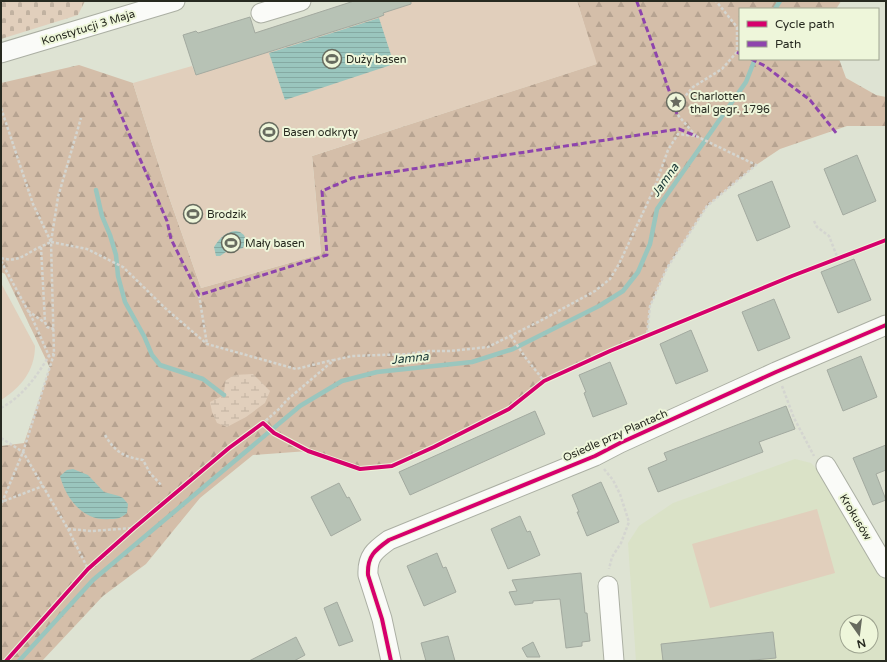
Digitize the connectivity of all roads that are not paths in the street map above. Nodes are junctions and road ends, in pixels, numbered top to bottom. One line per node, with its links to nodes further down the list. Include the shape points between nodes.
1 (175, 1): 4 (street, Konstytucji 3 Maja)
2 (301, 1): 3 (street)
3 (261, 13)
4 (1, 53)
5 (886, 325): 9 (street, Osiedle przy Plantach, via 776,372 595,456 389,540 372,554 368,575 382,619)
6 (826, 466): 7 (street, Krokusów)
7 (886, 568)
8 (608, 586): 10 (street)
9 (391, 661)
10 (614, 661)

